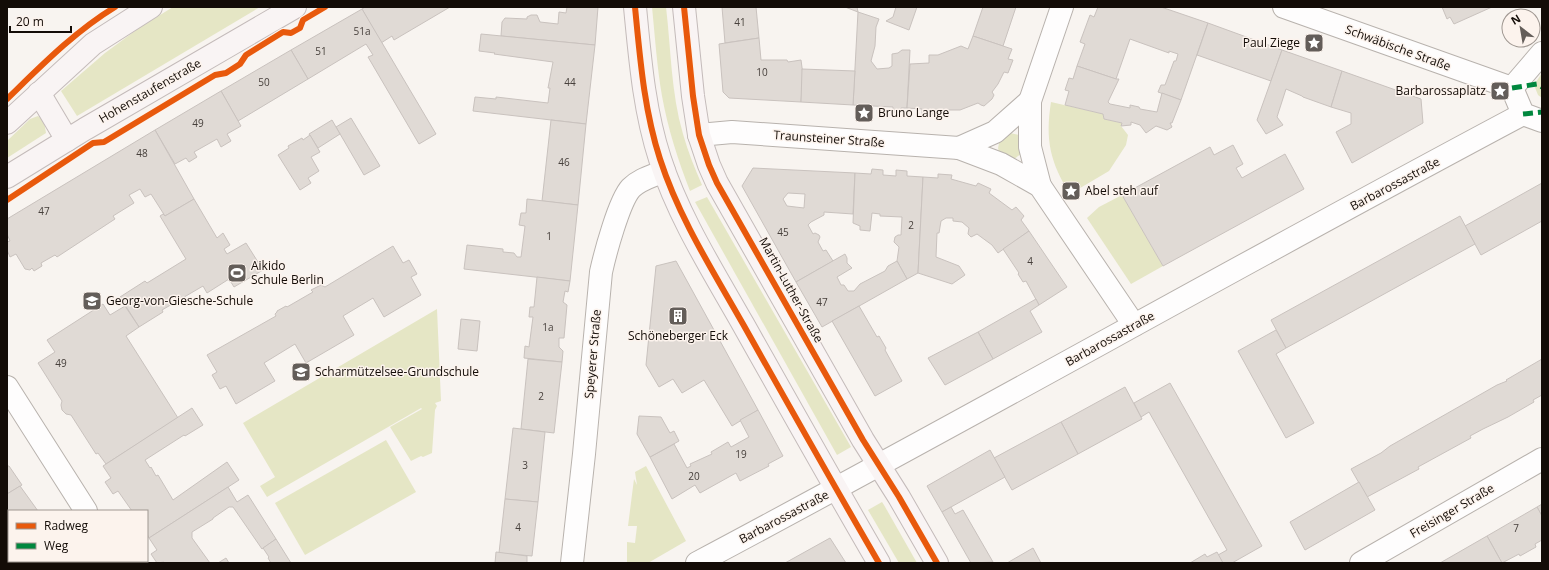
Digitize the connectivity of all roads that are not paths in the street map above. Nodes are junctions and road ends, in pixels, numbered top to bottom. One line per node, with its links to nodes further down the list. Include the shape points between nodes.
1 (151, 7): 9 (main road, via 93,44)
2 (295, 7): 14 (main road, Hohenstaufenstraße)
3 (635, 7): 16 (main road, via 644,88 656,148)
4 (684, 7): 13 (main road, Martin-Luther-Straße, via 693,96)
5 (1062, 7): 10 (street)
6 (1284, 7): 8 (street, Schwäbische Straße)
7 (1542, 53): 8 (street)
8 (1512, 88): 11 (street)
9 (40, 93): 12 (main road); 14 (main road)
10 (1030, 101): 15 (street, Traunsteiner Straße, via 995,132); 18 (street, via 1030,147)
11 (1533, 118): 19 (street, Barbarossastraße)
12 (7, 123)
13 (700, 135): 15 (street, Traunsteiner Straße, via 732,132); 22 (main road, Martin-Luther-Straße, via 717,183)
14 (67, 140): 17 (main road, Hohenstaufenstraße)
15 (959, 148): 18 (street, Traunsteiner Straße, via 1001,164)
16 (664, 171): 23 (main road, via 700,246); 25 (street, Speyerer Straße, via 639,181 630,189 623,200 605,252)
17 (7, 177)
18 (1040, 186): 19 (street, Traunsteiner Straße)
19 (1134, 325): 22 (street, Barbarossastraße)
20 (7, 387): 24 (street)
21 (1542, 459): 29 (street, Freisinger Straße)
22 (879, 466): 23 (street, Barbarossastraße); 28 (main road, Martin-Luther-Straße)
23 (836, 489): 26 (street, Barbarossastraße); 27 (main road)
24 (85, 510)
25 (572, 563)
26 (697, 563)
27 (879, 563)
28 (937, 563)
29 (1362, 563)

